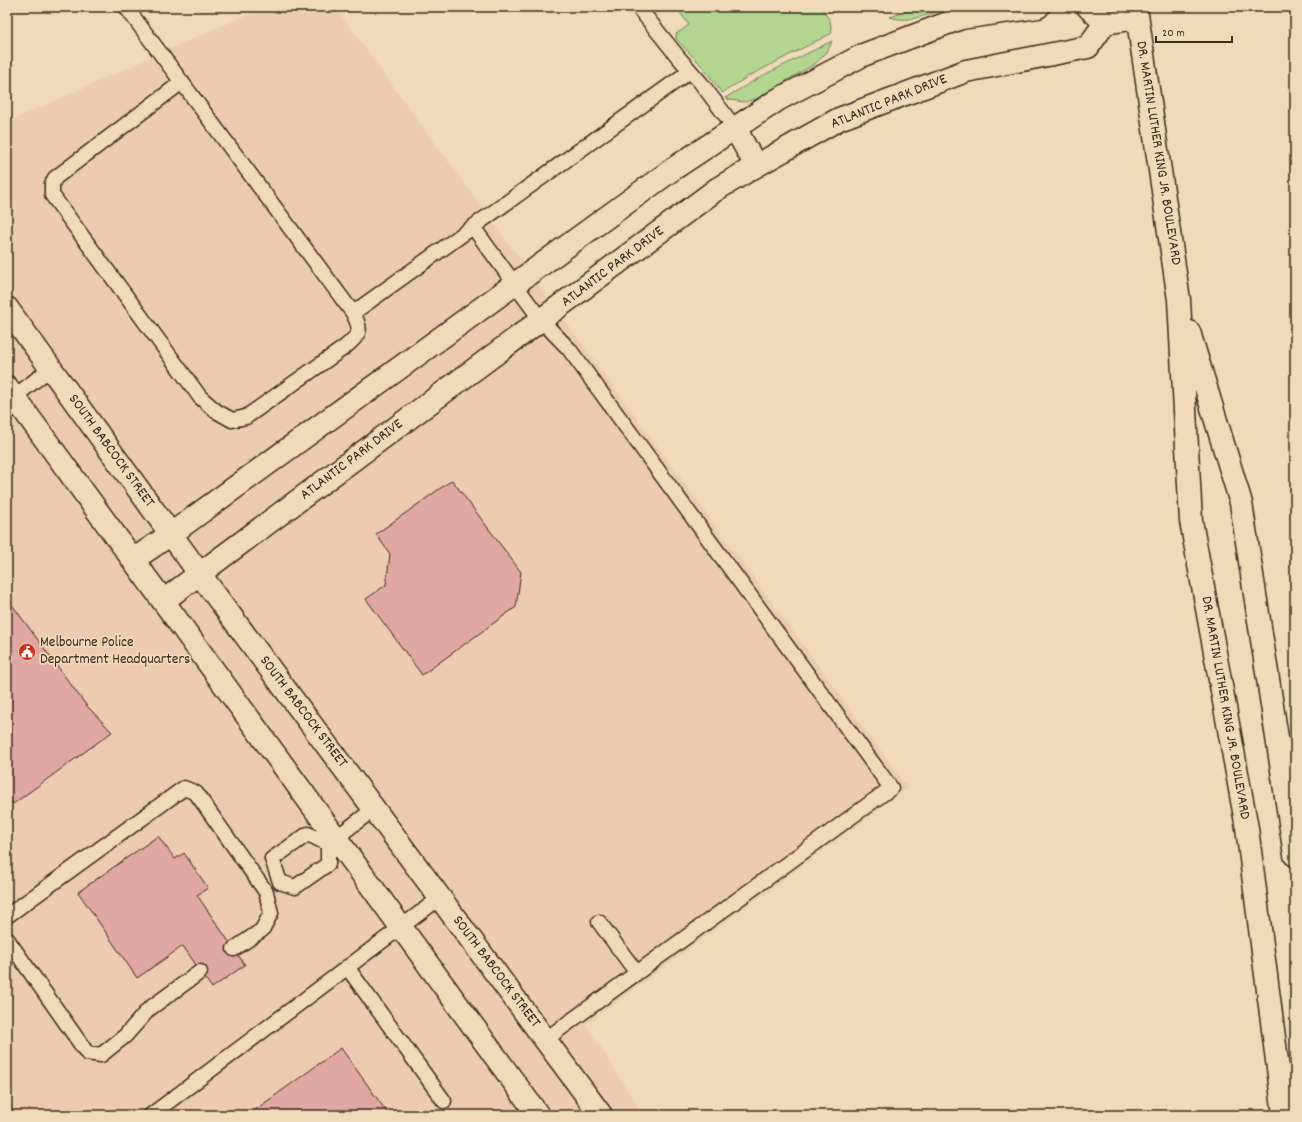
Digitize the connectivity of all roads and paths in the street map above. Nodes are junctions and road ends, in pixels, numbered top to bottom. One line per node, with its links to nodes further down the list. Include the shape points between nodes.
1 (126, 7): 8 (lane)
2 (638, 7): 7 (lane)
3 (1038, 7): 9 (street, via 961,18 863,55 780,99)
4 (1088, 7): 6 (street)
5 (1136, 12): 6 (street); 13 (street, DR. MARTIN LUTHER KING JR. BOULEVARD)
6 (1105, 24): 10 (street, ATLANTIC PARK DRIVE, via 1088,47 966,71 839,119)
7 (690, 71): 9 (lane); 11 (lane)
8 (182, 82): 15 (lane); 15 (lane, via 55,178 52,195 200,397 216,411 232,420 246,417 357,336 359,326)
9 (734, 128): 10 (street); 12 (street, via 673,168)
10 (756, 166): 16 (street, ATLANTIC PARK DRIVE, via 717,189)
11 (472, 226): 12 (lane); 15 (lane)
12 (514, 284): 16 (lane); 19 (street)
13 (1180, 300): 25 (street, DR. MARTIN LUTHER KING JR. BOULEVARD, via 1241,503); 42 (street, DR. MARTIN LUTHER KING JR. BOULEVARD, via 1191,521 1247,828)
14 (7, 308): 17 (street, SOUTH BABCOCK STREET)
15 (353, 313)
16 (541, 320): 21 (street, ATLANTIC PARK DRIVE); 36 (lane, via 569,349 891,788)
17 (51, 368): 18 (lane); 19 (street, SOUTH BABCOCK STREET)
18 (9, 396): 20 (street)
19 (171, 534): 20 (street); 21 (street, SOUTH BABCOCK STREET)
20 (133, 560): 22 (street)
21 (200, 573): 22 (street, ATLANTIC PARK DRIVE); 23 (street, SOUTH BABCOCK STREET)
22 (163, 601): 24 (street)
23 (374, 809): 24 (lane); 28 (street, SOUTH BABCOCK STREET)
24 (332, 841): 26 (lane, via 328,864 295,887); 26 (lane, via 308,834 272,859); 31 (street)
25 (1295, 855)
26 (280, 882): 27 (lane)
27 (266, 892): 29 (lane, via 196,794 184,788); 33 (lane, via 271,913 262,930)
28 (441, 898): 31 (lane); 37 (street, SOUTH BABCOCK STREET)
29 (7, 916)
30 (599, 922): 36 (lane)
31 (400, 927): 34 (lane); 40 (street)
32 (7, 939): 35 (lane, via 87,1052 101,1055 125,1036 149,1009)
33 (234, 949)
34 (347, 967): 38 (lane); 39 (lane)
35 (200, 972)
36 (637, 973): 37 (lane)
37 (546, 1040): 41 (street, SOUTH BABCOCK STREET)
38 (444, 1101)
39 (158, 1113)
40 (538, 1115)
41 (601, 1115)
42 (1284, 1115)

